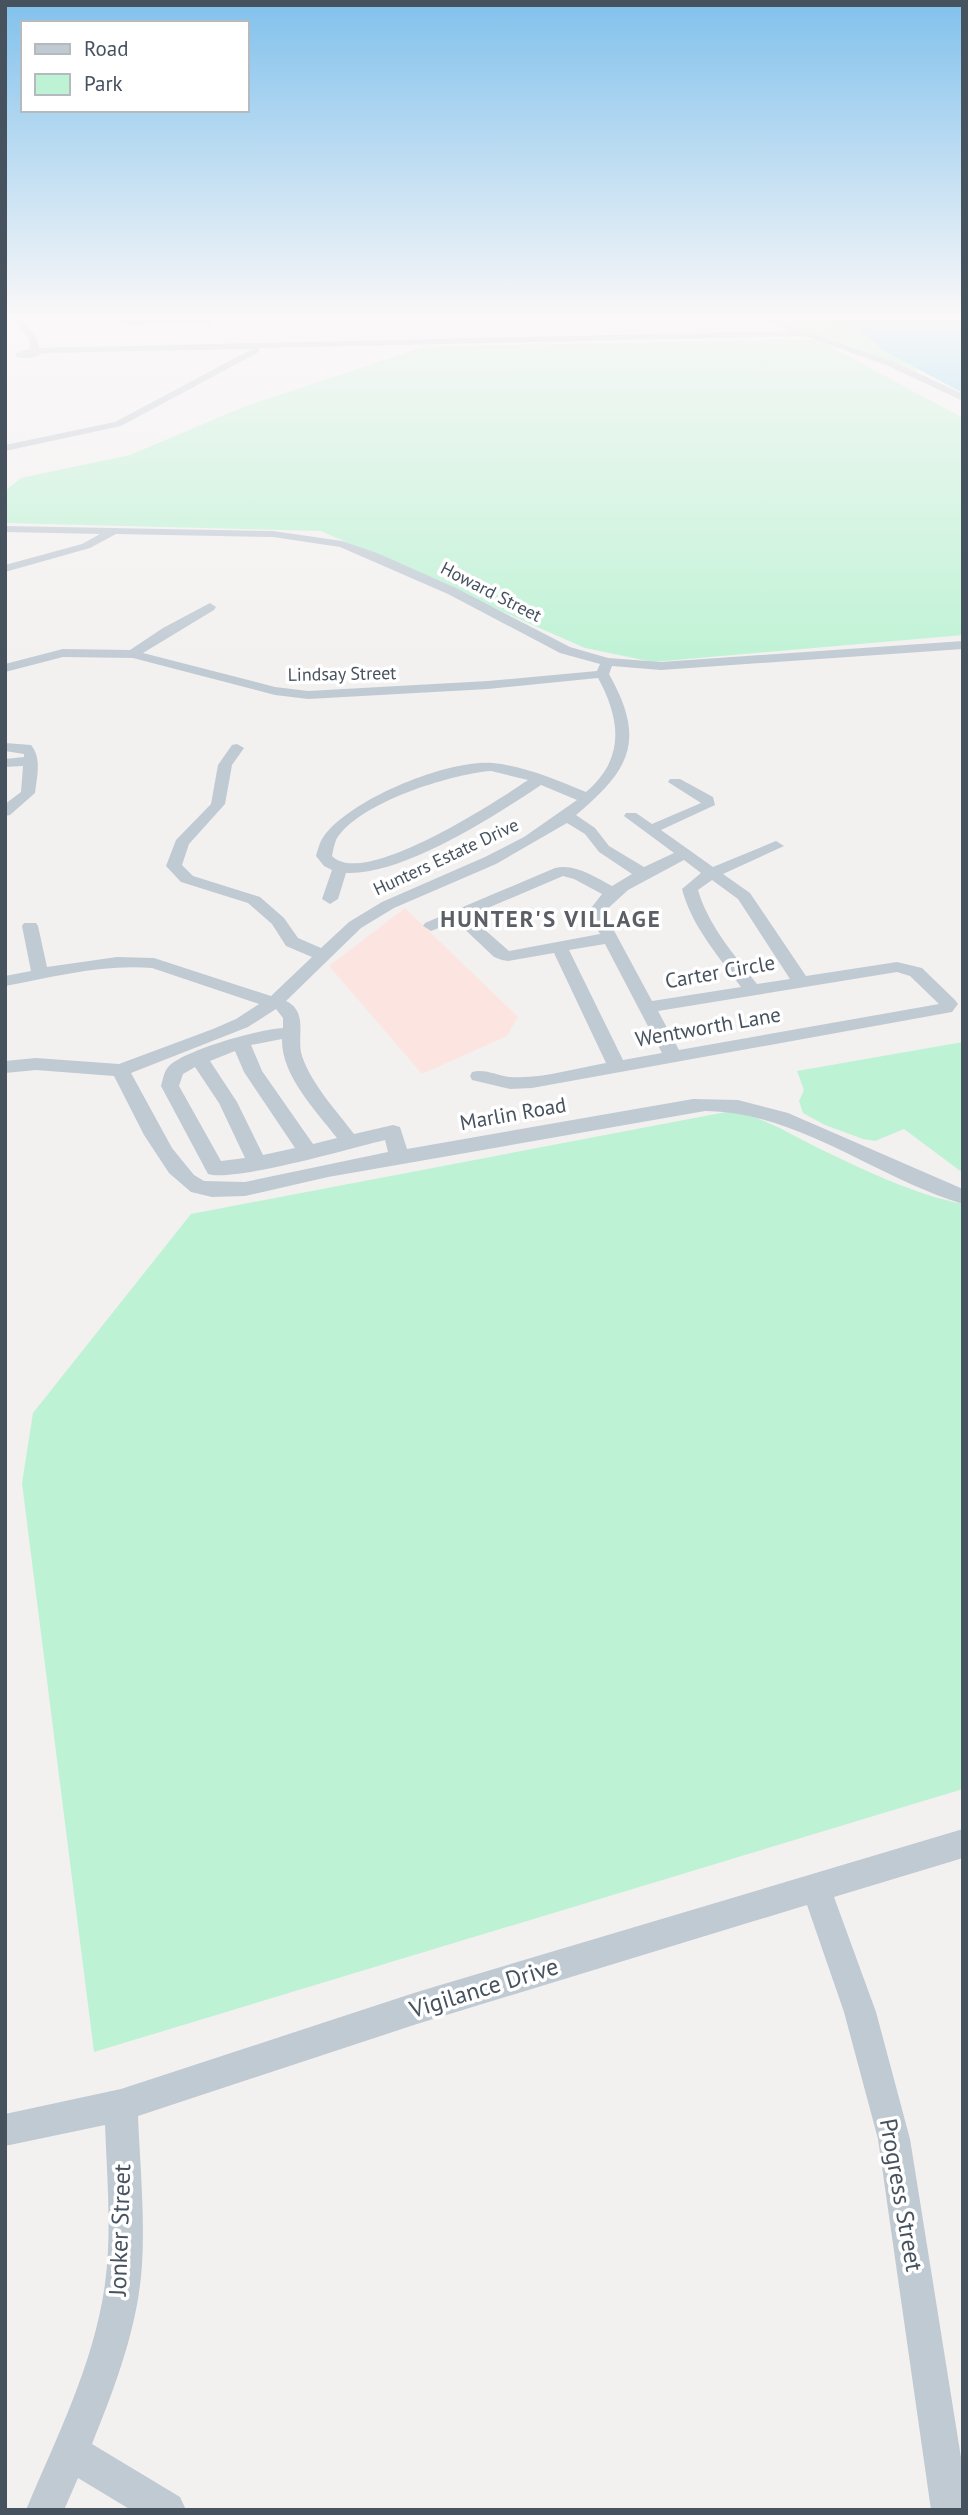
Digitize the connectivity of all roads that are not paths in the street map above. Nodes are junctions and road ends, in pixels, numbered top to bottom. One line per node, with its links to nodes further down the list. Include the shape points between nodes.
1 (60, 436): 2 (street)
2 (5, 448)
3 (5, 529): 4 (street, Howard Street)
4 (114, 531): 5 (street, via 86,547); 10 (street, Howard Street, via 273,534 342,544 431,581)
5 (5, 569)
6 (210, 607): 8 (street)
7 (963, 645): 10 (street, Howard Street)
8 (133, 654): 9 (street, Lindsay Street, via 63,653); 10 (street, Lindsay Street, via 275,691 308,695 488,685)
9 (5, 668)
10 (604, 668): 17 (street, Hunters Estate Drive, via 620,707 625,735 615,764)
11 (5, 747): 13 (street, via 28,749)
12 (237, 748): 34 (street, via 222,768 217,806 185,836 174,866 187,879 254,900 278,920 292,942)
13 (31, 761): 14 (street); 18 (street, via 28,793)
14 (5, 763)
15 (537, 780): 17 (street); 24 (street, via 424,846 363,867); 24 (street, via 504,769 474,768 386,795 328,839 324,856)
16 (675, 782): 21 (street, via 705,798 708,805)
17 (588, 799): 19 (street, Hunters Estate Drive)
18 (5, 812)
19 (567, 816): 26 (street, via 590,831 604,849); 34 (street, Hunters Estate Drive, via 508,853 388,905 355,925)
20 (631, 816): 21 (street)
21 (652, 829): 23 (street)
22 (776, 846): 25 (street)
23 (685, 854): 25 (street, Carter Circle); 26 (street, Carter Circle)
24 (340, 869): 28 (street)
25 (713, 872): 37 (street, Carter Circle, via 744,896); 38 (street, via 692,886 691,896)
26 (642, 873): 27 (street, Carter Circle)
27 (614, 894): 29 (street, via 566,871); 32 (street, Carter Circle, via 596,912)
28 (330, 899)
29 (459, 915): 31 (street); 33 (street, via 504,955)
30 (30, 926): 35 (street)
31 (431, 926)
32 (608, 938): 33 (street); 40 (street, Carter Circle)
33 (559, 946): 47 (street)
34 (323, 955): 39 (street, Hunters Estate Drive)
35 (40, 974): 36 (street); 39 (street, via 137,961)
36 (5, 981)
37 (800, 982): 38 (street, Carter Circle); 41 (street, Carter Circle, via 893,968 916,972 946,999)
38 (752, 990): 40 (street, Carter Circle)
39 (276, 1001): 42 (street, via 292,1017); 48 (street, Hunters Estate Drive, via 230,1028)
40 (648, 1007): 44 (street, Carter Circle)
41 (946, 1008): 44 (street, Wentworth Lane)
42 (290, 1033): 43 (street); 50 (street, via 293,1057)
43 (242, 1043): 45 (street); 51 (street, via 253,1072)
44 (673, 1056): 47 (street, Wentworth Lane)
45 (199, 1059): 53 (street, via 228,1102); 53 (street, via 175,1071 170,1086 211,1166 221,1170)
46 (5, 1067): 48 (street, via 36,1064)
47 (617, 1067): 49 (street, Wentworth Lane, via 518,1083)
48 (120, 1070): 52 (street, Marlin Road, via 180,1175 195,1187 224,1191)
49 (479, 1076)
50 (350, 1142): 51 (street); 52 (street, via 393,1132)
51 (309, 1153): 53 (street)
52 (399, 1157): 54 (street, Marlin Road, via 693,1105 727,1103 781,1118)
53 (257, 1163)
54 (963, 1198)
55 (963, 1843): 56 (street, Vigilance Drive)
56 (816, 1888): 57 (street, Vigilance Drive, via 404,2012); 62 (street, Progress Street, via 860,2012 894,2139)
57 (121, 2105): 58 (street, Vigilance Drive); 59 (street, Jonker Street, via 122,2284 104,2365)
58 (5, 2130)
59 (70, 2452): 60 (street, Jonker Street); 61 (street)
60 (46, 2510)
61 (167, 2510)
62 (950, 2510)

